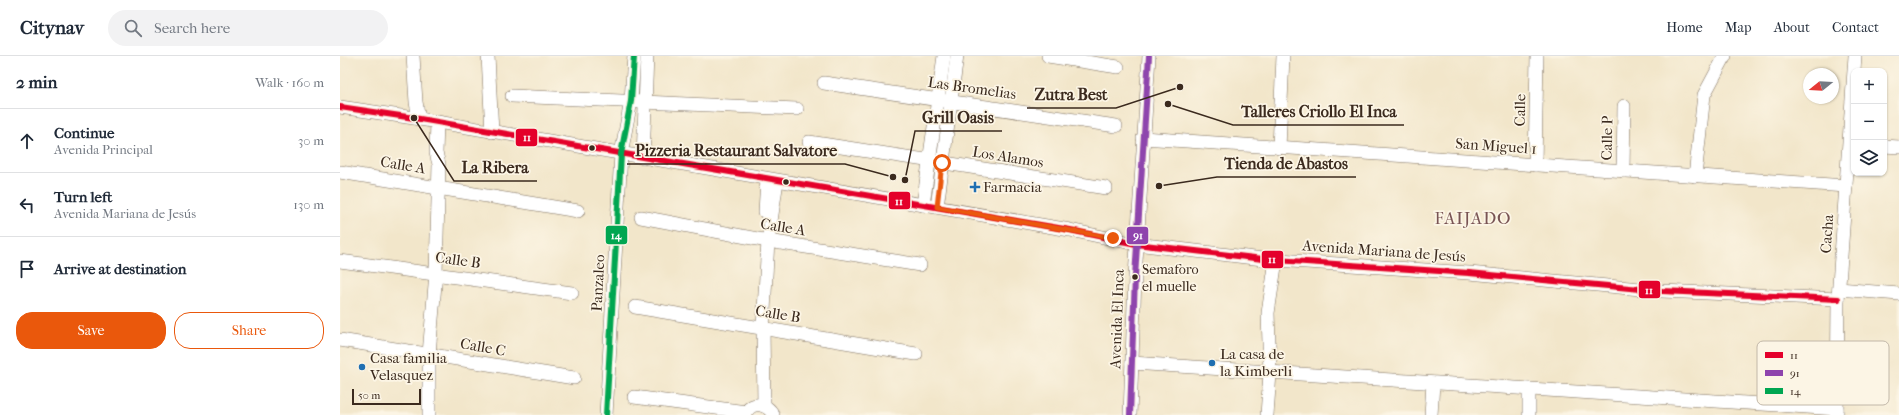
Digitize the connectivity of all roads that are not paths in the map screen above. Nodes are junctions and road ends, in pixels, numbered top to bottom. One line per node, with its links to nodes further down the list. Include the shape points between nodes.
1 (413, 56): 23 (street)
2 (488, 56): 26 (street)
3 (634, 56): 17 (street, Panzaleo)
4 (647, 56): 18 (street)
5 (944, 56): 16 (street)
6 (957, 56): 19 (street)
7 (1048, 56): 13 (street)
8 (1149, 56): 27 (street, Avenida El Inca)
9 (1283, 56): 33 (street)
10 (1537, 56): 38 (street, Calle)
11 (1725, 56): 41 (street, via 1704,95)
12 (1854, 56): 28 (street, Cacha)
13 (1118, 67)
14 (824, 83): 16 (street, Las Bromelias)
15 (512, 96): 17 (street)
16 (938, 100): 19 (street, Las Bromelias); 36 (street)
17 (632, 101): 18 (street); 34 (street, Panzaleo)
18 (646, 101): 22 (street); 35 (street)
19 (951, 102): 25 (street, Las Bromelias); 37 (street)
20 (1624, 106): 39 (street, Calle P)
21 (340, 107): 23 (street, Avenida Mariana de Jesús)
22 (798, 109)
23 (419, 119): 24 (street, Avenida Mariana de Jesús)
24 (441, 123): 26 (street, Avenida Mariana de Jesús); 44 (street, via 436,153 439,164)
25 (1116, 126)
26 (492, 132): 34 (street, Avenida Mariana de Jesús)
27 (1143, 138): 33 (street, San Miguel 1); 51 (street, Avenida El Inca)
28 (1851, 140)
29 (809, 142): 36 (street, Los Alamos)
30 (1851, 143): 43 (street, Cacha)
31 (1887, 146): 32 (street)
32 (1899, 147)
33 (1279, 148): 38 (street, San Miguel 1)
34 (621, 154): 35 (street, Avenida Mariana de Jesús); 76 (street, Panzaleo)
35 (643, 158): 42 (street, Avenida Mariana de Jesús)
36 (928, 160): 37 (street, Los Alamos); 46 (street)
37 (942, 163): 45 (street, Los Alamos); 47 (street)
38 (1535, 165): 39 (street, San Miguel 1)
39 (1623, 171): 41 (street, San Miguel 1)
40 (340, 172): 44 (street, Calle A)
41 (1695, 176): 43 (street, San Miguel 1)
42 (772, 180): 46 (street, Avenida Mariana de Jesús); 50 (street, via 765,206)
43 (1846, 186): 57 (street, Cacha)
44 (438, 187): 48 (street, Calle A); 55 (street)
45 (1106, 188)
46 (923, 205): 47 (street, Avenida Mariana de Jesús)
47 (937, 207): 51 (street, Avenida Mariana de Jesús)
48 (578, 211)
49 (641, 217): 50 (street, Calle A)
50 (768, 242): 54 (street, Calle A); 60 (street)
51 (1136, 244): 52 (street, Avenida Mariana de Jesús); 65 (street, Avenida El Inca)
52 (1276, 260): 57 (street, Avenida Mariana de Jesús, via 1469,273 1662,291); 66 (street, via 1268,313)
53 (340, 261): 55 (street, Calle B)
54 (920, 265)
55 (436, 273): 56 (street, Calle B); 63 (street)
56 (572, 293)
57 (1839, 294): 58 (street, Avenida Mariana de Jesús); 62 (street, Cacha)
58 (1899, 294)
59 (635, 307): 60 (street, Calle B)
60 (763, 328): 64 (street, Calle B); 71 (street)
61 (340, 340): 63 (street, Calle C)
62 (1838, 341)
63 (430, 354): 67 (street, Calle C); 75 (street)
64 (916, 354)
65 (1132, 363): 66 (street); 77 (street, Avenida El Inca)
66 (1270, 373): 68 (street); 78 (street)
67 (574, 378)
68 (1433, 383): 69 (street); 79 (street)
69 (1529, 390): 72 (street); 80 (street)
70 (634, 397): 73 (street)
71 (768, 410): 73 (street, via 756,405)
72 (1837, 412)
73 (745, 414)
74 (424, 415): 75 (street)
75 (430, 415)
76 (606, 415)
77 (1130, 415)
78 (1267, 415)
79 (1431, 415)
80 (1529, 415)

